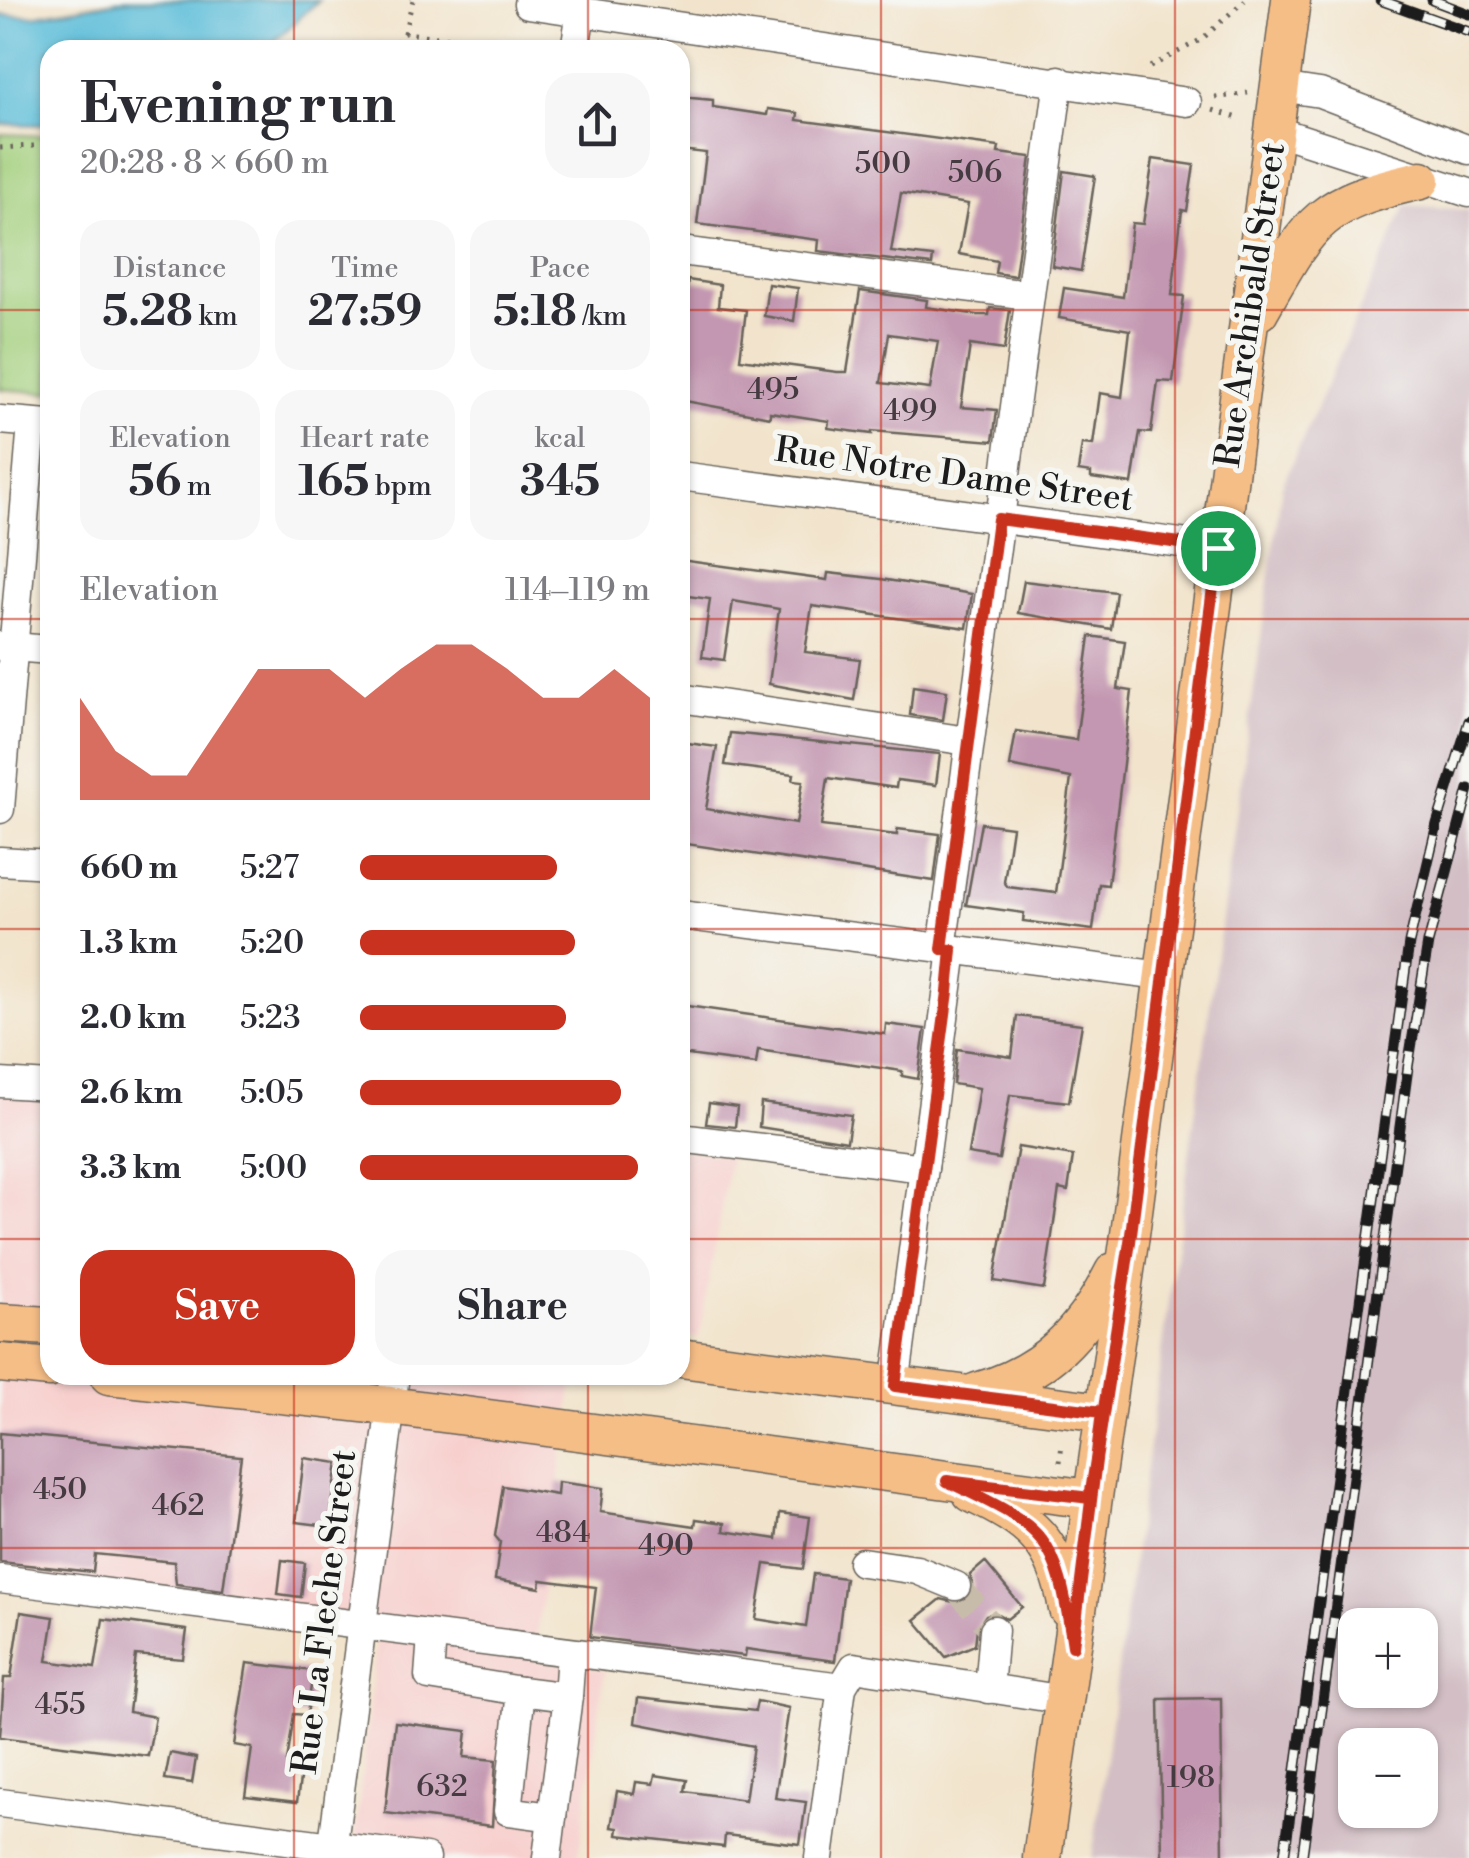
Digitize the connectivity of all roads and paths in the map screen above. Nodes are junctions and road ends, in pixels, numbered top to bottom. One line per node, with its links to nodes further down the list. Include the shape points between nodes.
1 (413, 0): 6 (path)
2 (1245, 0): 12 (path, via 1202,39)
3 (1291, 0): 11 (main road, Rue Archibald Street)
4 (528, 4): 5 (street)
5 (581, 12): 9 (street); 10 (street)
6 (404, 33): 7 (path); 8 (path)
7 (398, 40)
8 (467, 40)
9 (577, 40)
10 (1059, 80): 12 (street); 21 (street)
11 (1280, 88): 13 (path); 14 (main road, Rue Archibald Street); 17 (street, via 1320,93)
12 (1119, 89): 13 (street)
13 (1187, 102): 14 (path)
14 (1274, 130): 18 (street); 22 (main road, Rue Archibald Street)
15 (40, 145): 16 (path)
16 (0, 148)
17 (1469, 150)
18 (1421, 180): 19 (street); 22 (main road, via 1362,194 1312,224)
19 (1469, 193)
20 (690, 252): 21 (street)
21 (1029, 295): 27 (street)
22 (1247, 331): 28 (main road, Rue Archibald Street)
23 (0, 420): 24 (street)
24 (40, 423)
25 (40, 430): 29 (street)
26 (690, 477): 27 (street, Rue Notre Dame Street)
27 (998, 519): 28 (street, Rue Notre Dame Street); 32 (street)
28 (1218, 548): 38 (main road, Rue Archibald Street)
29 (7, 646): 30 (street); 33 (street)
30 (40, 649)
31 (690, 699): 32 (street)
32 (968, 741): 37 (street)
33 (0, 808)
34 (0, 861): 35 (street)
35 (40, 863)
36 (690, 915): 37 (street)
37 (947, 950): 38 (street); 42 (street)
38 (1162, 976): 43 (main road, Rue Archibald Street)
39 (0, 1083): 40 (street)
40 (40, 1085)
41 (690, 1139): 42 (street)
42 (924, 1168): 50 (street)
43 (1130, 1242): 52 (main road, via 1098,1305 1066,1346 1018,1378); 53 (main road, Rue Archibald Street)
44 (0, 1323): 45 (main road)
45 (40, 1325)
46 (690, 1359): 50 (main road)
47 (0, 1362): 48 (main road)
48 (40, 1367)
49 (298, 1385): 51 (main road)
50 (895, 1386): 52 (main road)
51 (392, 1390): 56 (main road); 61 (street, Rue La Fleche Street)
52 (965, 1396): 53 (main road)
53 (1102, 1412): 57 (main road, Rue Archibald Street)
54 (1062, 1444): 55 (path)
55 (1060, 1470)
56 (947, 1481): 57 (main road); 64 (main road, via 1014,1515 1049,1547 1063,1577)
57 (1090, 1498): 64 (main road, Rue Archibald Street)
58 (862, 1562): 60 (street, via 918,1570)
59 (0, 1579): 61 (street)
60 (956, 1586)
61 (361, 1628): 63 (street); 73 (street, Rue La Fleche Street)
62 (994, 1630): 67 (street)
63 (432, 1636): 65 (street); 68 (street, via 429,1676)
64 (1073, 1646): 70 (main road, Rue Archibald Street)
65 (571, 1654): 66 (street); 69 (street)
66 (842, 1687): 67 (street, via 854,1667); 76 (street)
67 (989, 1689): 70 (street)
68 (520, 1691): 69 (street); 72 (street, via 508,1811)
69 (568, 1697): 72 (street)
70 (1065, 1700): 77 (main road, Rue Archibald Street)
71 (0, 1803): 73 (street)
72 (552, 1817): 75 (street)
73 (332, 1852): 74 (street)
74 (426, 1858)
75 (548, 1858)
76 (819, 1858)
77 (1042, 1858)

